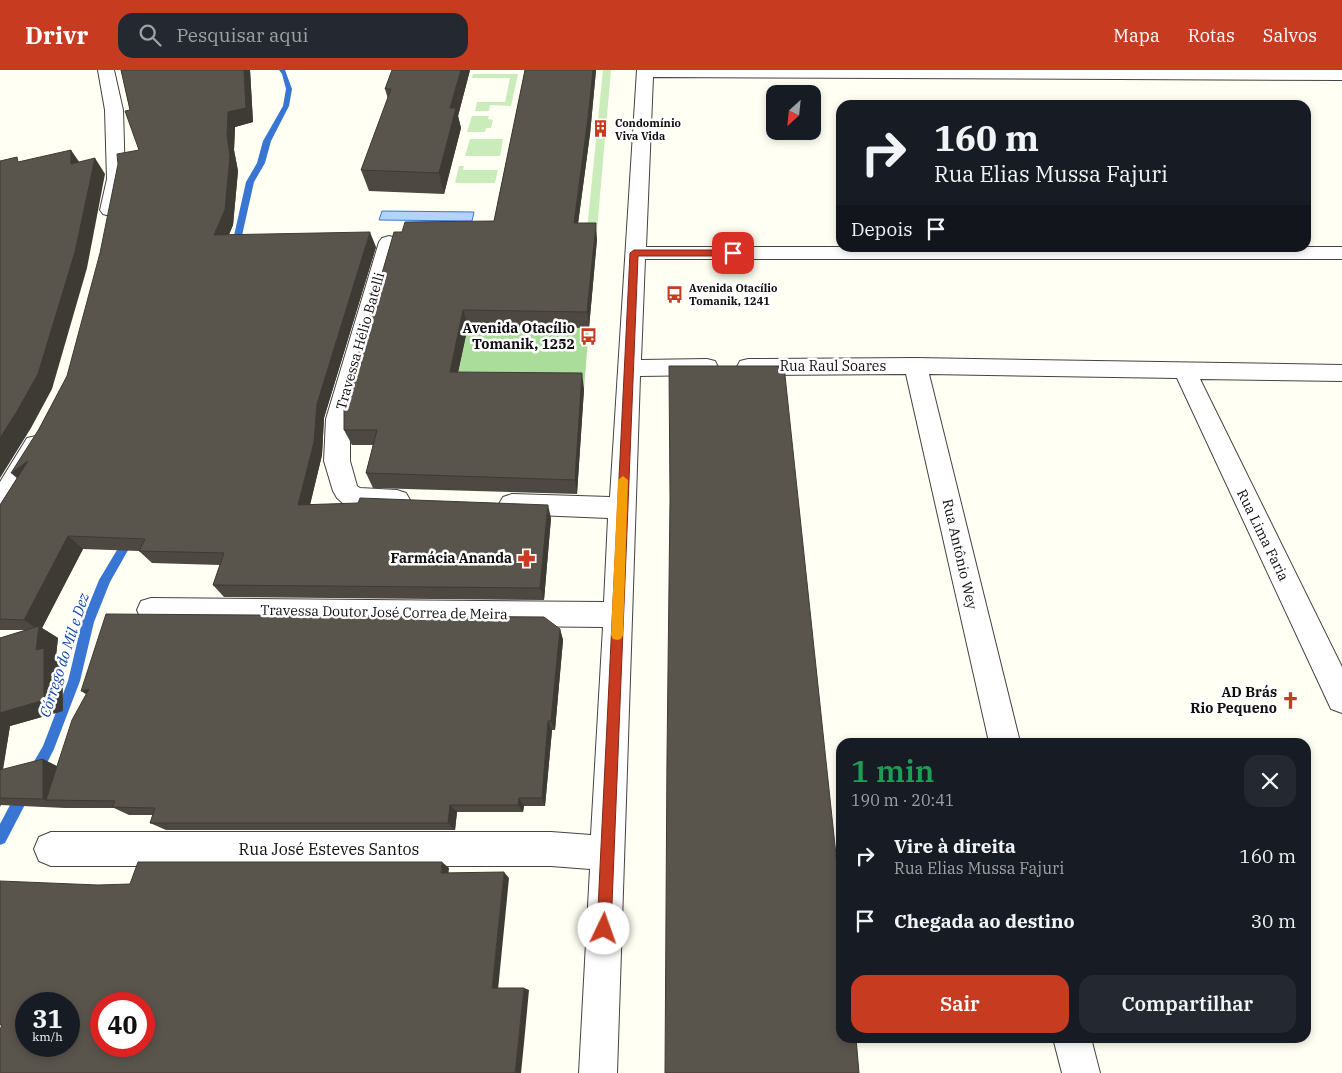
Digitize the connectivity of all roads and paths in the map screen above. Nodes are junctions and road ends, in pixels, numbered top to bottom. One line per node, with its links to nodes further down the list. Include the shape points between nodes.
1 (106, 70): 5 (street, via 114,110 116,179)
2 (645, 71): 3 (street); 7 (street)
3 (796, 71): 4 (street)
4 (1342, 75)
5 (106, 232)
6 (389, 242): 14 (street, Travessa Hélio Batelli, via 338,419 337,460 346,491 354,498)
7 (634, 253): 8 (street); 10 (street)
8 (1342, 253)
9 (916, 366): 10 (street, Rua Raul Soares); 11 (street, Rua Raul Soares); 21 (street, Rua Antônio Wey)
10 (629, 368): 17 (street)
11 (1185, 371): 12 (street, Rua Raul Soares); 20 (street, Rua Lima Faria)
12 (1342, 373)
13 (46, 428): 16 (street)
14 (417, 501)
15 (485, 503): 17 (street)
16 (0, 504)
17 (622, 508): 19 (street)
18 (151, 610): 19 (street, Travessa Doutor José Correa de Meira)
19 (618, 615): 23 (street)
20 (1342, 699)
21 (1003, 738)
22 (51, 849): 23 (street, Rua José Esteves Santos, via 551,849)
23 (608, 853): 25 (street)
24 (1073, 1043): 26 (street)
25 (598, 1073)
26 (1081, 1073)

